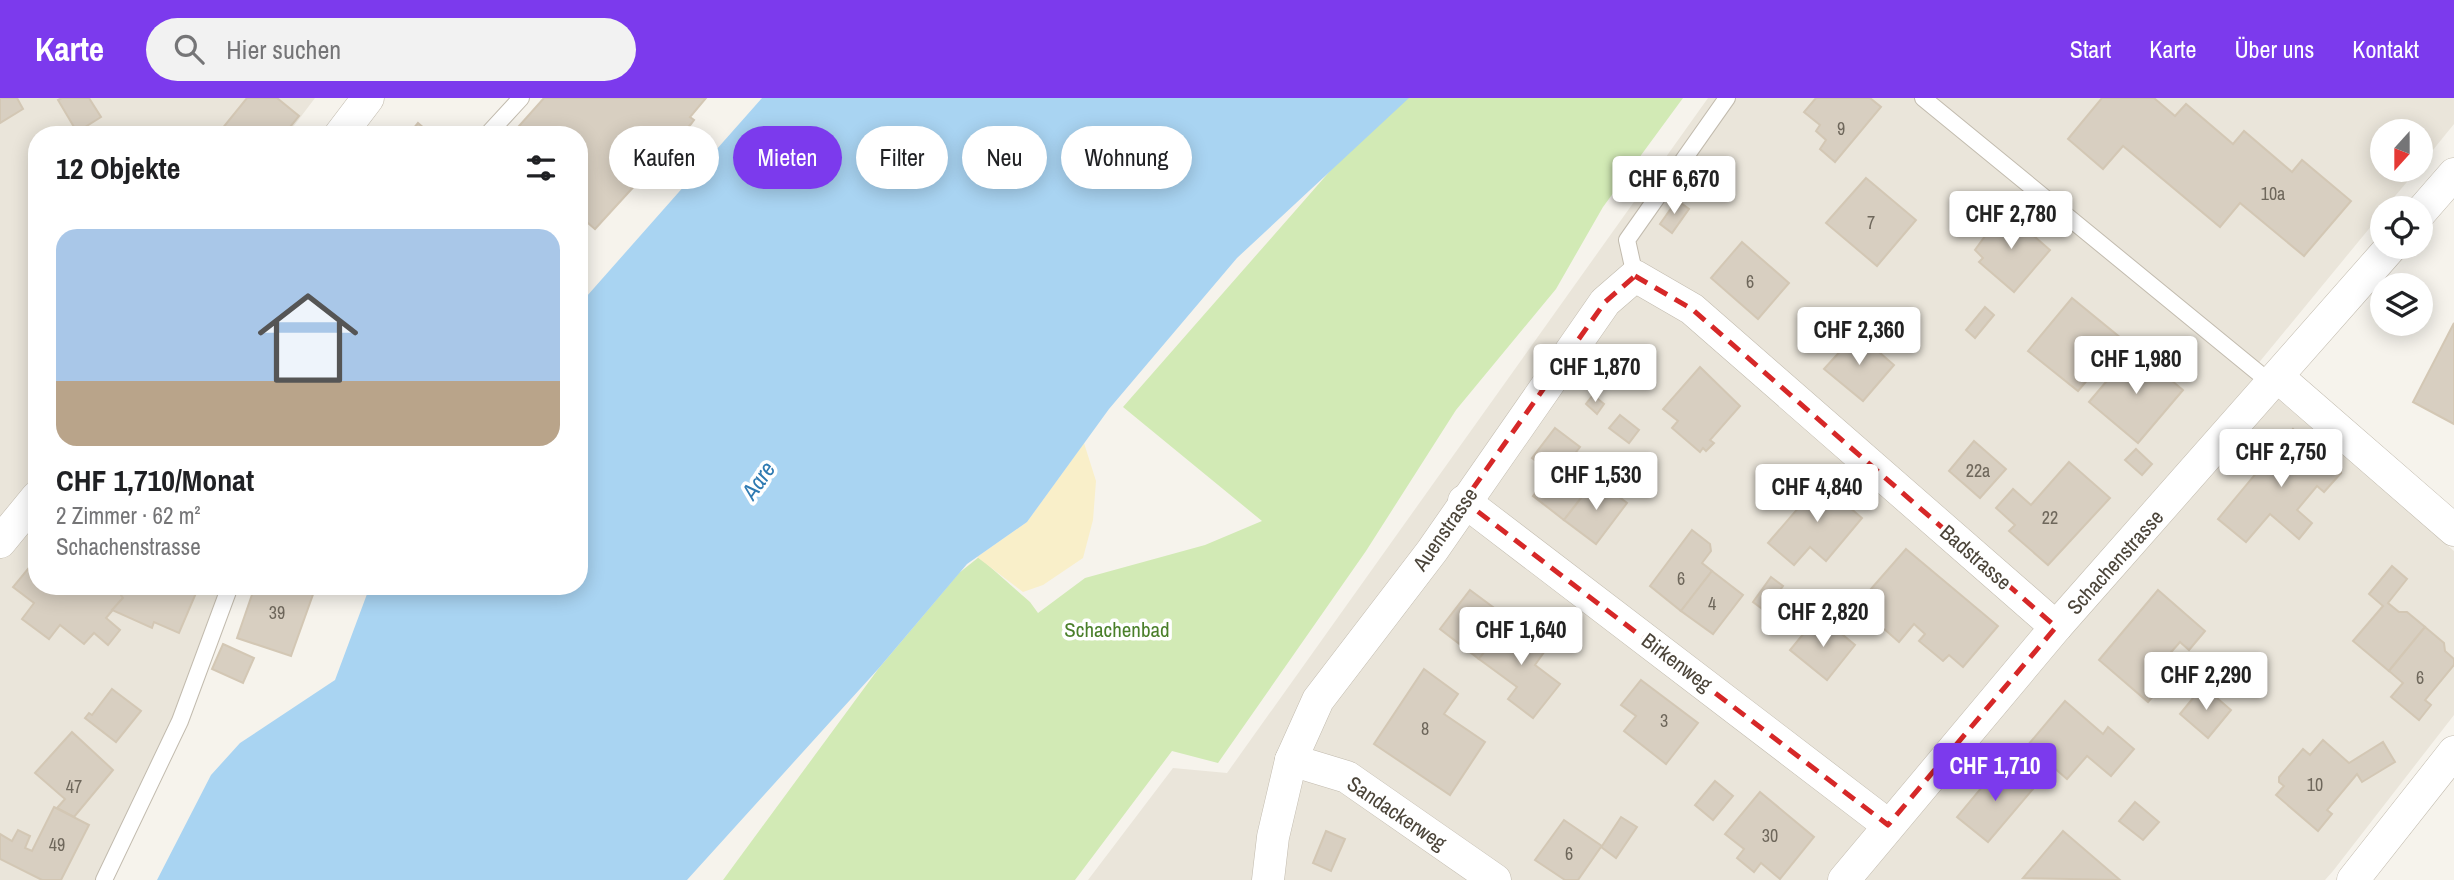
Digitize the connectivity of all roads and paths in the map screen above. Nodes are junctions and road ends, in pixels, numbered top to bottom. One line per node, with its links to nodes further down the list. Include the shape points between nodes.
1 (368, 98): 5 (street)
2 (521, 98): 6 (lane)
3 (1727, 98): 10 (lane, via 1627,240)
4 (1923, 98): 11 (lane)
5 (347, 126)
6 (495, 126)
7 (2454, 174): 8 (street)
8 (2433, 198)
9 (2381, 259): 11 (street, Schachenstrasse)
10 (1635, 276): 12 (street, Auenstrasse, via 1605,302); 17 (street, Badstrasse, via 1692,309)
11 (2275, 380): 14 (street); 17 (street, Schachenstrasse)
12 (1464, 501): 19 (street, Auenstrasse, via 1432,551 1318,700); 20 (street, Birkenweg)
13 (28, 508): 15 (street)
14 (2454, 530)
15 (0, 542)
16 (227, 595): 21 (lane, via 180,721)
17 (2056, 627): 20 (street, Schachenstrasse)
18 (2454, 752): 25 (street)
19 (1292, 760): 22 (street, Auenstrasse, via 1273,837); 23 (street, Sandackerweg, via 1347,777)
20 (1888, 825): 24 (street, Schachenstrasse)
21 (104, 880)
22 (1268, 880)
23 (1495, 880)
24 (1843, 880)
25 (2353, 880)

